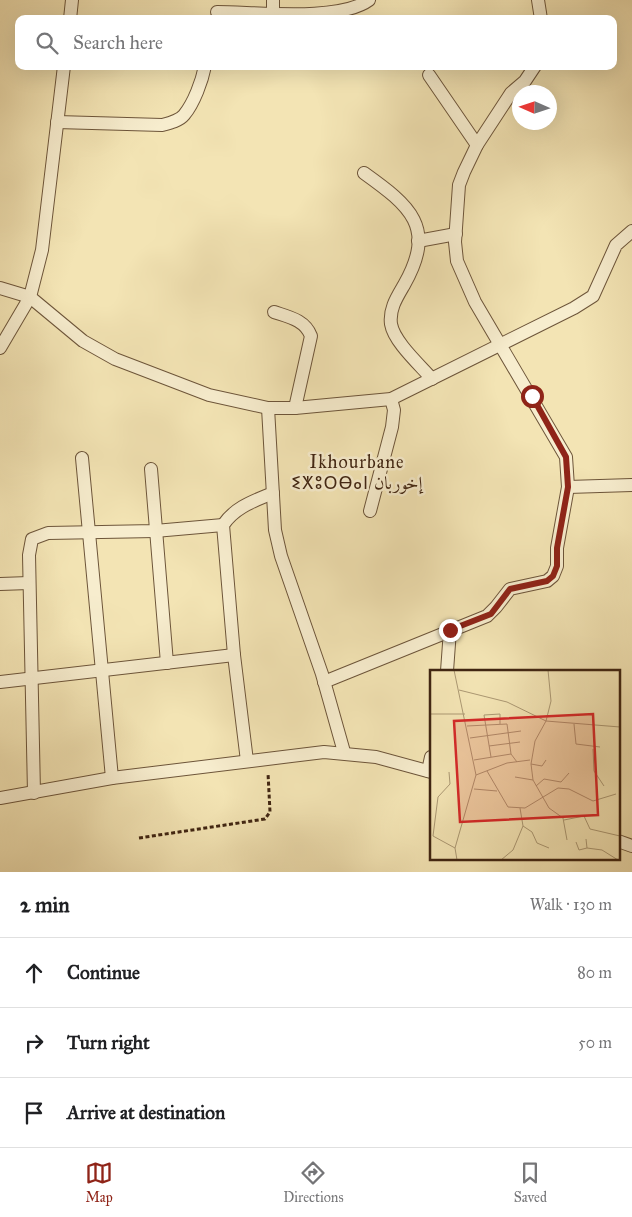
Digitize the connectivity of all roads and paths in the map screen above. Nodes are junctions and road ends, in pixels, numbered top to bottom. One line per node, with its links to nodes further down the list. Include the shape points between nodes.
1 (72, 0): 6 (street)
2 (369, 0): 7 (street)
3 (538, 0): 8 (street)
4 (273, 6): 5 (street); 7 (street)
5 (216, 10)
6 (70, 15)
7 (343, 15)
8 (540, 15)
9 (64, 70): 13 (street)
10 (204, 70): 13 (street, via 184,115 173,122)
11 (532, 70): 14 (street, via 525,82 511,93)
12 (429, 75): 14 (street)
13 (57, 122): 20 (street, via 42,250)
14 (478, 145): 17 (street, via 460,185)
15 (364, 172): 18 (street, via 393,194 411,214 417,224)
16 (632, 231): 22 (street, via 612,251 593,296)
17 (456, 234): 18 (street); 22 (street, via 457,261 474,302)
18 (418, 241): 24 (street, via 412,270 395,300 391,326 397,338)
19 (0, 288): 20 (street)
20 (30, 297): 23 (street); 26 (street, via 84,341 115,360 209,394)
21 (274, 312): 27 (street, via 300,322 309,329 311,336)
22 (499, 347): 24 (street); 31 (street, via 532,396 566,457)
23 (0, 348)
24 (432, 379): 25 (street)
25 (391, 399): 27 (street); 33 (street, via 394,410 392,427)
26 (268, 408): 27 (street); 32 (street)
27 (295, 408)
28 (82, 458): 36 (street)
29 (151, 469): 35 (street)
30 (632, 485): 31 (street)
31 (568, 487): 39 (street, via 553,576 547,581 510,589 491,614)
32 (273, 492): 34 (street, via 238,509); 46 (street, via 275,530 281,556)
33 (370, 511)
34 (223, 525): 35 (street); 40 (street)
35 (155, 531): 36 (street); 41 (street)
36 (87, 532): 37 (street, via 43,534 32,539); 42 (street)
37 (29, 583): 38 (street); 44 (street)
38 (0, 584)
39 (450, 630): 43 (street); 46 (street)
40 (234, 655): 41 (street); 49 (street)
41 (167, 663): 42 (street)
42 (102, 670): 44 (street); 51 (street)
43 (447, 670)
44 (31, 679): 45 (street); 52 (street)
45 (0, 682)
46 (324, 682): 47 (street)
47 (344, 752): 48 (street); 50 (street)
48 (267, 758): 49 (street); 54 (path, via 271,804 270,815 265,820)
49 (247, 761): 51 (street)
50 (430, 771)
51 (112, 778): 52 (street)
52 (34, 793): 53 (street)
53 (0, 798)
54 (139, 838)
55 (620, 841): 56 (street)
56 (632, 846)

